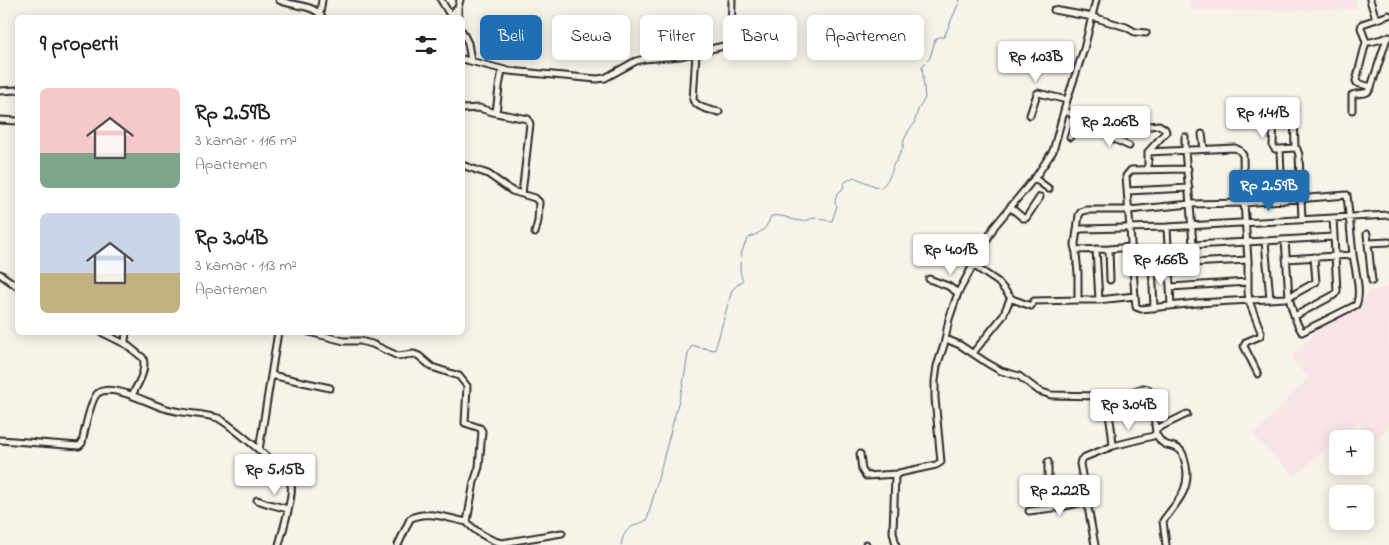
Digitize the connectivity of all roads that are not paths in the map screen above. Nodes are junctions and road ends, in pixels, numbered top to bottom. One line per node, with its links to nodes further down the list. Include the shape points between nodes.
1 (279, 0): 10 (street, via 308,7)
2 (322, 0): 10 (street)
3 (441, 0): 11 (street)
4 (460, 0): 8 (street)
5 (732, 0): 14 (street)
6 (1096, 0): 16 (street)
7 (1370, 0): 17 (street)
8 (458, 8): 12 (street); 13 (street)
9 (1054, 10): 16 (street)
10 (321, 15)
11 (449, 15)
12 (451, 15)
13 (458, 15)
14 (732, 15)
15 (1389, 15): 17 (street)
16 (1093, 17): 18 (street); 30 (street)
17 (1376, 19): 21 (street, via 1362,24 1360,28)
18 (1146, 34)
19 (465, 37): 25 (street)
20 (1388, 37): 21 (street); 27 (street)
21 (1366, 42): 27 (street, via 1356,82)
22 (465, 60): 25 (street)
23 (640, 60): 26 (street, via 597,79)
24 (696, 60): 36 (street, via 693,100 700,107)
25 (471, 61): 26 (street)
26 (502, 70): 37 (street)
27 (1371, 88): 34 (street, via 1366,93 1352,95)
28 (15, 90): 29 (street)
29 (0, 91)
30 (1067, 100): 35 (street); 38 (street, via 1038,93)
31 (1274, 108): 48 (street, via 1273,146)
32 (465, 109): 37 (street, via 479,108)
33 (1294, 110): 47 (street)
34 (1352, 110)
35 (1065, 111): 39 (street); 55 (street, via 1053,150)
36 (719, 112)
37 (496, 113): 59 (street, via 525,118 530,124)
38 (1030, 115)
39 (1079, 117): 42 (street); 44 (street)
40 (0, 120): 41 (street)
41 (15, 121)
42 (1111, 132): 46 (street, via 1116,140); 51 (street, via 1125,116 1166,129)
43 (1202, 134): 50 (street)
44 (1070, 137)
45 (1185, 137): 49 (street)
46 (1129, 146)
47 (1295, 148): 48 (street); 61 (street, via 1299,155)
48 (1280, 149): 62 (street)
49 (1185, 150): 50 (street); 51 (street); 53 (street)
50 (1204, 150): 63 (street, via 1235,148 1243,155)
51 (1148, 152): 54 (street)
52 (465, 167): 59 (street, via 488,174)
53 (1188, 169): 54 (street); 56 (street)
54 (1148, 170): 58 (street, via 1131,170 1126,176)
55 (1034, 178): 57 (street); 65 (street)
56 (1189, 188): 58 (street); 64 (street)
57 (1049, 190)
58 (1127, 190): 66 (street)
59 (522, 194): 76 (street, via 539,202)
60 (1040, 198): 65 (street, via 1026,218)
61 (1301, 199): 62 (street); 68 (street, via 1348,195); 70 (street)
62 (1282, 201): 63 (street)
63 (1244, 203): 64 (street); 71 (street)
64 (1190, 204): 66 (street); 72 (street)
65 (1010, 207): 97 (street, via 994,227)
66 (1129, 210): 74 (street); 75 (street, via 1083,211)
67 (1389, 214): 68 (street)
68 (1350, 217): 69 (street); 89 (street)
69 (1333, 218): 70 (street); 78 (street)
70 (1302, 219): 71 (street)
71 (1246, 223): 72 (street); 81 (street)
72 (1191, 225): 73 (street); 84 (street)
73 (1167, 227): 74 (street); 96 (street)
74 (1130, 228): 75 (street); 85 (street)
75 (1077, 230): 88 (street)
76 (535, 233)
77 (1367, 234): 83 (street)
78 (1333, 237): 79 (street); 90 (street)
79 (1284, 240): 80 (street); 92 (street)
80 (1265, 241): 81 (street); 110 (street)
81 (1247, 242): 84 (street); 93 (street)
82 (1389, 242): 83 (street)
83 (1369, 243): 102 (street)
84 (1193, 244): 94 (street)
85 (1132, 247): 87 (street); 98 (street)
86 (1096, 249): 87 (street); 88 (street); 112 (street)
87 (1109, 249): 101 (street)
88 (1075, 250): 111 (street)
89 (1354, 255): 90 (street); 116 (street, via 1359,293 1356,305 1304,332)
90 (1335, 257): 91 (street); 116 (street, via 1336,294)
91 (1314, 258): 92 (street); 108 (street, via 1316,282)
92 (1286, 259): 108 (street)
93 (1248, 260): 94 (street); 103 (street)
94 (1195, 262): 96 (street)
95 (1152, 264): 96 (street); 98 (street); 115 (street)
96 (1170, 264): 105 (street)
97 (973, 265): 106 (street); 109 (street, via 998,282)
98 (1133, 266): 107 (street)
99 (0, 274): 104 (street)
100 (929, 279): 106 (street)
101 (1110, 280)
102 (1372, 281)
103 (1248, 282): 105 (street); 113 (street)
104 (15, 285)
105 (1171, 286): 114 (street)
106 (958, 293): 121 (street)
107 (1135, 296): 112 (street); 115 (street, via 1137,308)
108 (1289, 297): 110 (street); 116 (street)
109 (1012, 298): 111 (street, via 1031,306 1034,301); 123 (street)
110 (1270, 299): 113 (street)
111 (1078, 300): 112 (street)
112 (1099, 300)
113 (1250, 300): 114 (street); 124 (street, via 1261,332 1244,346)
114 (1171, 306): 115 (street)
115 (1154, 308)
116 (1295, 316)
117 (107, 335): 122 (street)
118 (126, 335): 122 (street)
119 (278, 335): 125 (street)
120 (321, 335): 142 (street, via 372,344 398,356 414,354 432,367 462,379 467,386 465,422 482,431 479,467)
121 (946, 339): 123 (street); 136 (street, via 935,390 941,462)
122 (127, 345): 127 (street, via 144,361)
123 (973, 353): 128 (street, via 1001,371 1019,376 1039,391 1051,395 1099,396)
124 (1258, 374)
125 (271, 375): 126 (street); 133 (street)
126 (330, 388)
127 (132, 395): 131 (street, via 108,390 98,393 79,446); 133 (street, via 164,408 218,418)
128 (1104, 403): 130 (street, via 1145,387 1151,396); 132 (street)
129 (1187, 414): 130 (street)
130 (1156, 432): 132 (street); 148 (street, via 1164,444 1180,450 1187,473 1186,486 1179,500 1163,521)
131 (0, 440)
132 (1113, 446): 138 (street, via 1081,460)
133 (259, 450): 140 (street, via 291,484)
134 (860, 454): 136 (street, via 866,476)
135 (1048, 462): 139 (street)
136 (896, 474): 146 (street, via 893,532)
137 (258, 500): 140 (street)
138 (1087, 501): 139 (street); 147 (street)
139 (1050, 508): 141 (street)
140 (288, 509): 144 (street)
141 (1029, 511)
142 (467, 522): 143 (street, via 493,541 502,543); 145 (street, via 430,515 413,517)
143 (562, 533)
144 (279, 545)
145 (398, 545)
146 (896, 545)
147 (1095, 545)
148 (1166, 545)

